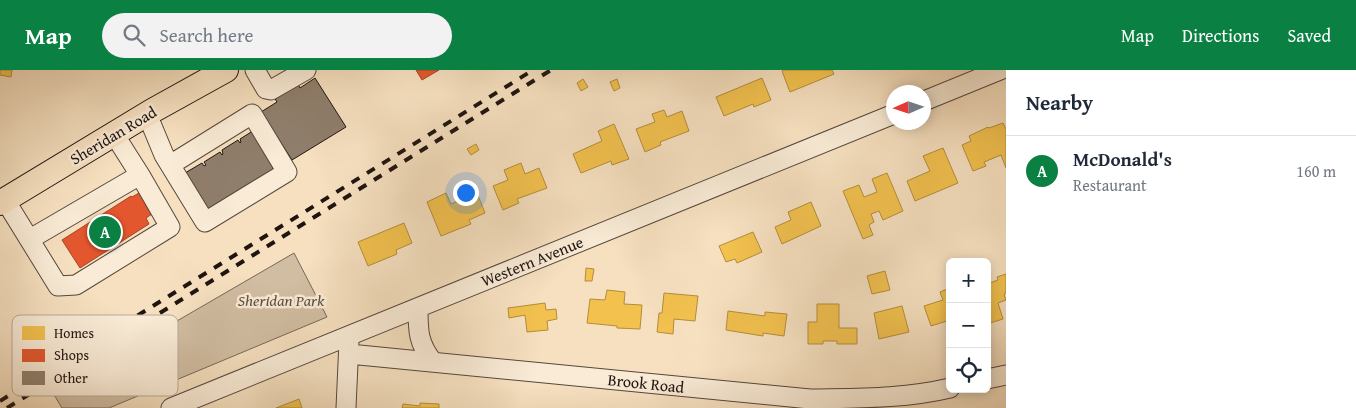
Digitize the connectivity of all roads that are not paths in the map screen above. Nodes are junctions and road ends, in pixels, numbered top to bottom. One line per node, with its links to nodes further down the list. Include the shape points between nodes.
1 (226, 70): 6 (main road, Sheridan Road)
2 (255, 70): 3 (street, via 266,89 271,90)
3 (306, 70)
4 (1000, 70): 5 (street)
5 (931, 98)
6 (147, 114): 8 (main road, Sheridan Road); 9 (street)
7 (886, 117): 13 (street, Western Avenue)
8 (114, 134): 10 (street); 11 (main road, Sheridan Road)
9 (170, 165): 9 (street, via 205,222 287,172 252,114)
10 (140, 175): 12 (street); 12 (street, via 170,227 76,285 58,286)
11 (3, 202): 12 (street)
12 (30, 239)
13 (418, 308): 14 (street, Western Avenue); 15 (street, via 418,336 424,352)
14 (349, 344): 15 (street, Brook Road); 19 (street, Western Avenue); 20 (street)
15 (433, 362): 18 (street, Brook Road, via 810,399 879,398)
16 (1006, 375): 17 (street)
17 (991, 378)
18 (946, 389)
19 (171, 408)
20 (346, 408)

